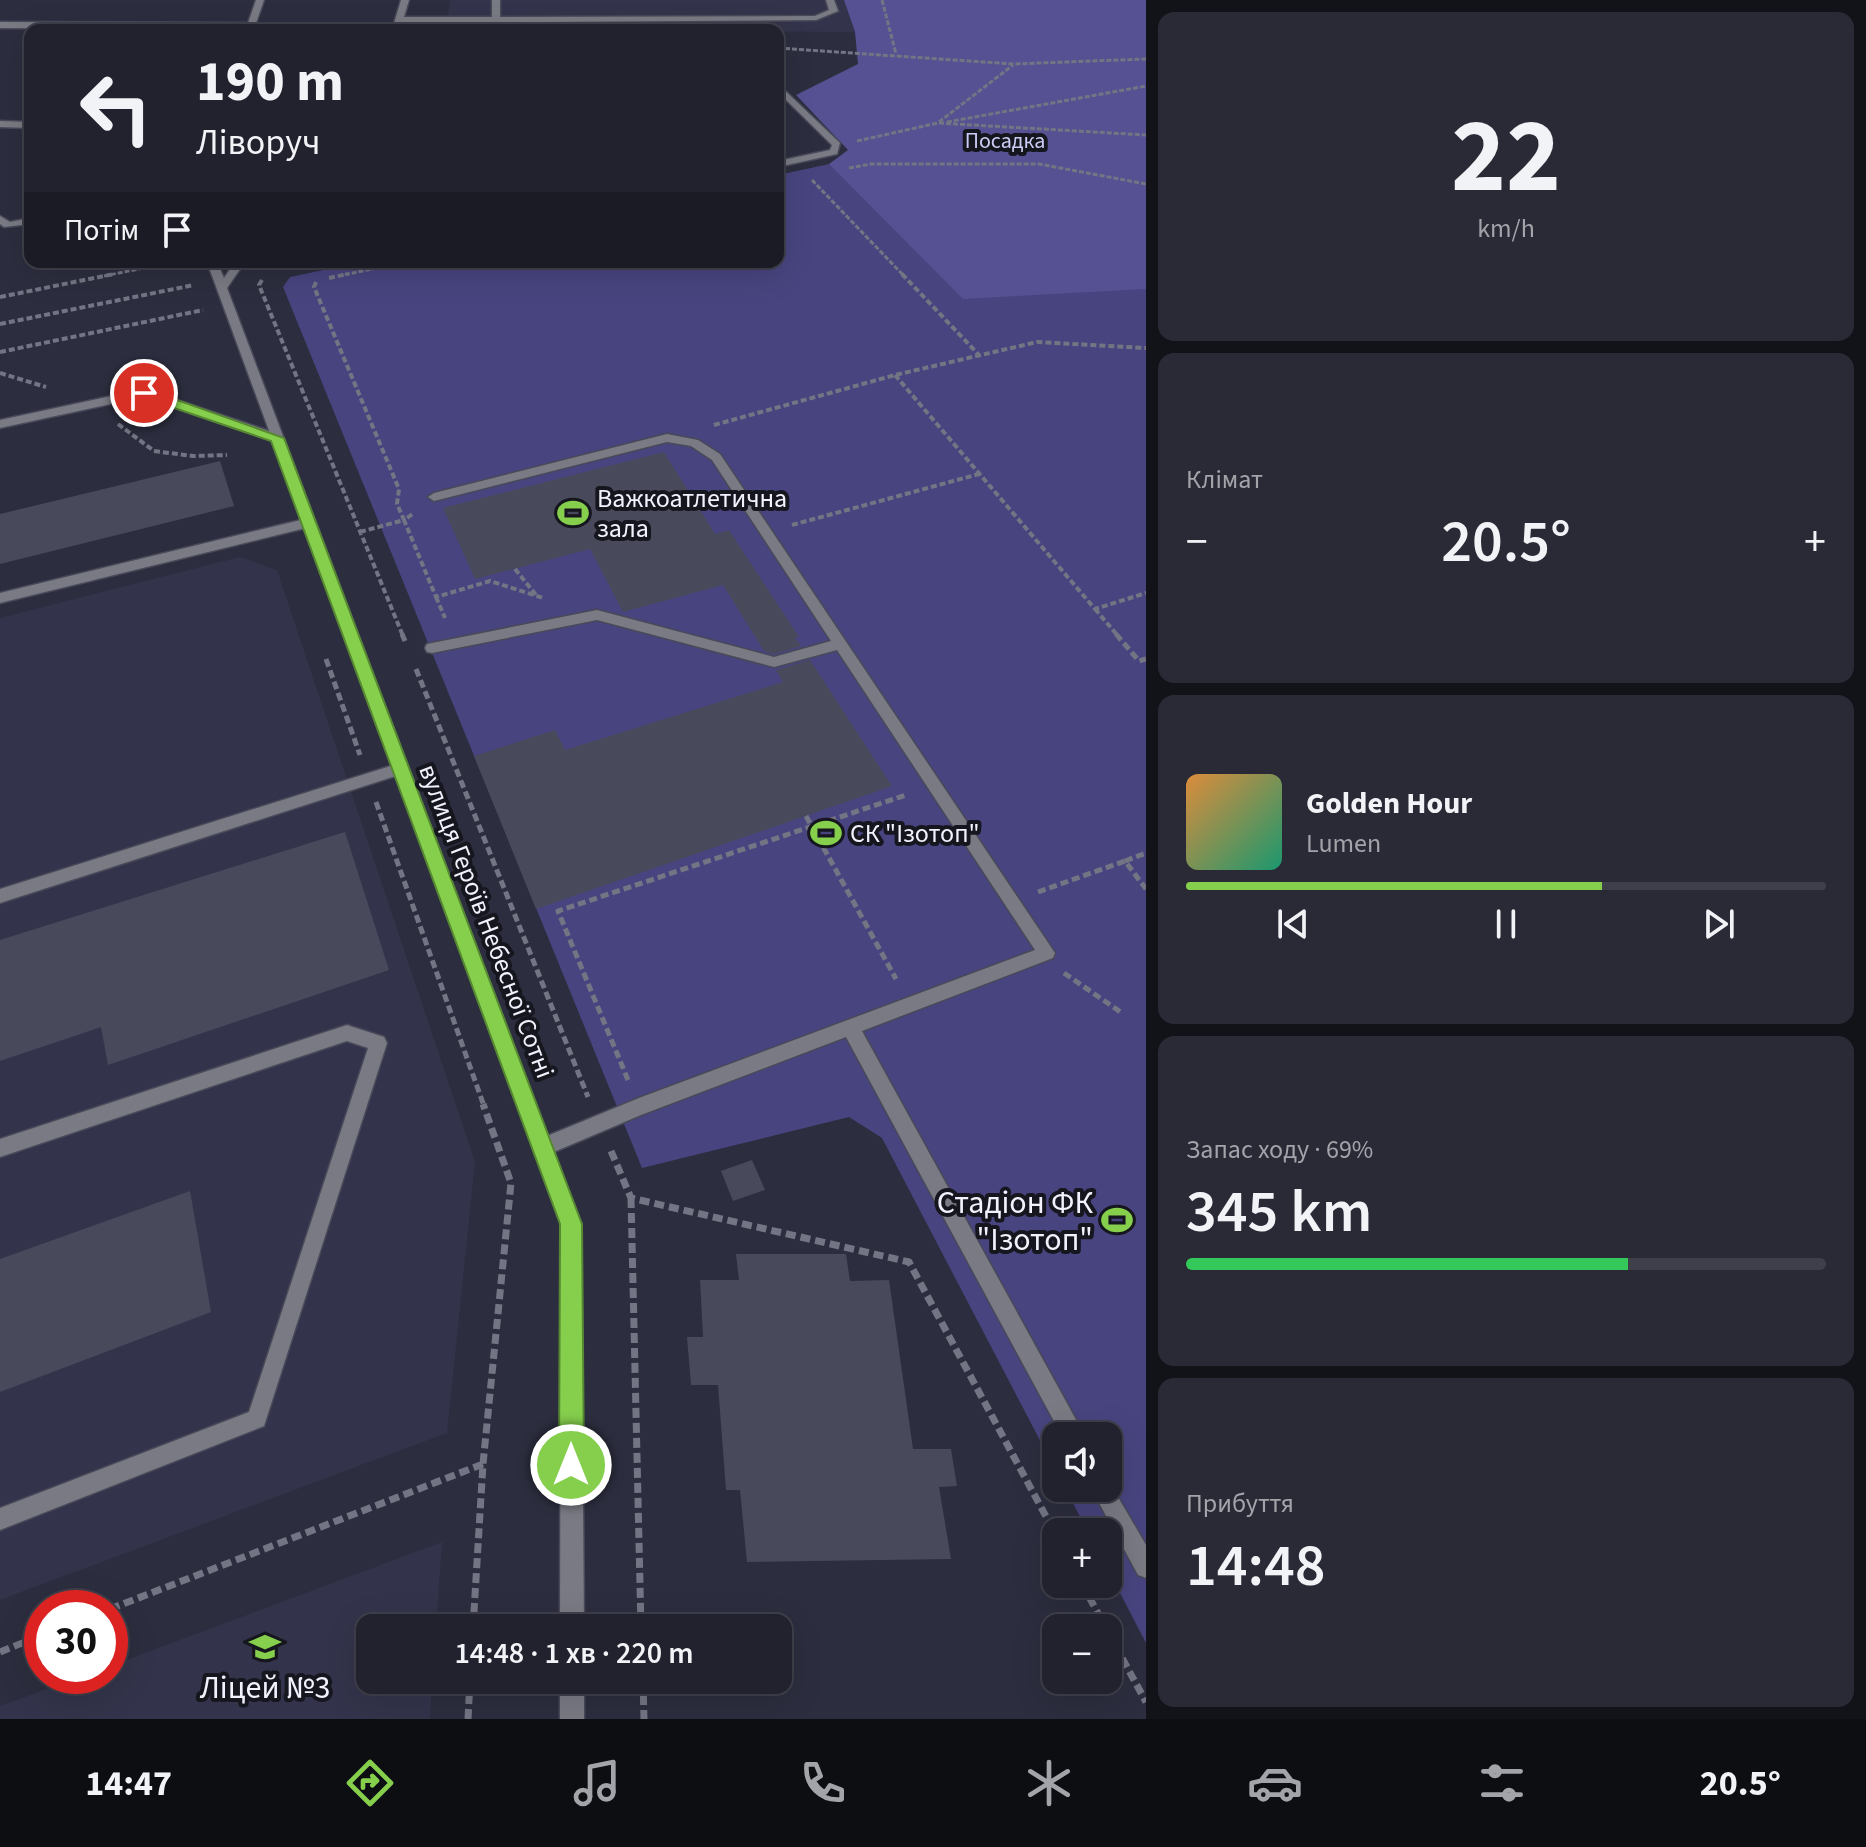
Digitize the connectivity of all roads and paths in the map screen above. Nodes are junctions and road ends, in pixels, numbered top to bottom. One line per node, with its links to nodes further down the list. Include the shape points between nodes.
1 (260, 0): 8 (street)
2 (405, 0): 7 (street)
3 (496, 0): 6 (street)
4 (830, 0): 6 (street, via 834,11 816,18)
5 (882, 0): 13 (path)
6 (496, 19): 7 (street)
7 (401, 20): 9 (street)
8 (251, 24)
9 (399, 24)
10 (0, 25): 11 (street)
11 (24, 25)
12 (784, 48): 13 (path)
13 (896, 54): 15 (path)
14 (1146, 59): 15 (path)
15 (1013, 64): 18 (path)
16 (1146, 86): 18 (path)
17 (784, 93): 22 (street)
18 (938, 123): 21 (path); 22 (path)
19 (0, 124): 20 (street)
20 (24, 125)
21 (1146, 135)
22 (837, 145): 23 (street, via 834,152)
23 (784, 163)
24 (836, 171): 26 (path, via 871,164 1039,164)
25 (822, 174): 40 (path, via 808,177)
26 (1146, 184)
27 (0, 219): 28 (street, via 8,225)
28 (24, 222)
29 (144, 268): 35 (path)
30 (214, 268): 34 (street, вулиця Героїв Небесної Сотні)
31 (235, 268): 34 (street)
32 (270, 268): 53 (path, via 259,285)
33 (378, 268): 50 (path, via 317,281 314,287 399,489 397,504)
34 (220, 284): 36 (street, вулиця Героїв Небесної Сотні); 37 (path)
35 (0, 297)
36 (228, 305): 39 (path); 45 (street, вулиця Героїв Небесної Сотні)
37 (0, 324)
38 (1146, 348): 40 (path, via 1037,342)
39 (0, 352)
40 (979, 355): 42 (path)
41 (0, 373): 43 (path)
42 (895, 375): 46 (path); 48 (path)
43 (91, 404): 44 (street); 45 (street, via 144,393); 47 (path, via 154,451)
44 (0, 424)
45 (277, 438): 51 (street, вулиця Героїв Небесної Сотні)
46 (667, 438): 49 (street); 52 (street, via 694,443 716,457)
47 (227, 455)
48 (979, 474): 52 (path); 58 (path)
49 (434, 497)
50 (404, 520): 53 (path); 56 (path, via 436,597 490,581)
51 (309, 523): 57 (street); 66 (street, вулиця Героїв Небесної Сотні)
52 (768, 531): 60 (street)
53 (360, 532): 63 (path)
54 (515, 569): 56 (path)
55 (1146, 593): 58 (path)
56 (536, 596): 59 (path)
57 (0, 598)
58 (1095, 609): 64 (path, via 1139,661)
59 (597, 615): 60 (street, via 774,662); 62 (street)
60 (842, 643): 68 (street)
61 (322, 647): 67 (path)
62 (432, 648)
63 (410, 653)
64 (1146, 659)
65 (415, 667): 81 (path)
66 (400, 769): 67 (street); 83 (street, вулиця Героїв Небесної Сотні)
67 (368, 779): 74 (street); 86 (path, via 511,1183)
68 (937, 784): 70 (path); 75 (street)
69 (806, 816): 70 (path)
70 (812, 826): 77 (path); 80 (path, via 558,911)
71 (1146, 853): 72 (path)
72 (1125, 861): 73 (path); 75 (path)
73 (1146, 889)
74 (0, 896)
75 (1013, 901): 76 (street)
76 (1047, 953): 77 (street); 78 (path, via 1059,969)
77 (909, 1004): 79 (street)
78 (1122, 1013)
79 (850, 1027): 80 (street); 85 (street)
80 (639, 1107): 81 (street)
81 (599, 1123): 83 (street); 84 (path)
82 (0, 1148): 89 (street, via 347,1033 378,1043 257,1419)
83 (542, 1148): 93 (street, вулиця Героїв Небесної Сотні, via 571,1224)
84 (631, 1198): 88 (path, via 909,1262); 94 (path)
85 (1066, 1422)
86 (483, 1464): 91 (path); 92 (path)
87 (1110, 1502): 90 (street)
88 (1047, 1518)
89 (0, 1519)
90 (1146, 1567)
91 (128, 1602)
92 (474, 1614)
93 (572, 1614)
94 (641, 1614)
95 (24, 1642): 96 (path)
96 (0, 1652)
97 (1122, 1658): 101 (path)
98 (469, 1694): 102 (path)
99 (572, 1694): 103 (street)
100 (643, 1694): 104 (path)
101 (1146, 1702)
102 (468, 1719)
103 (572, 1719)
104 (644, 1719)

